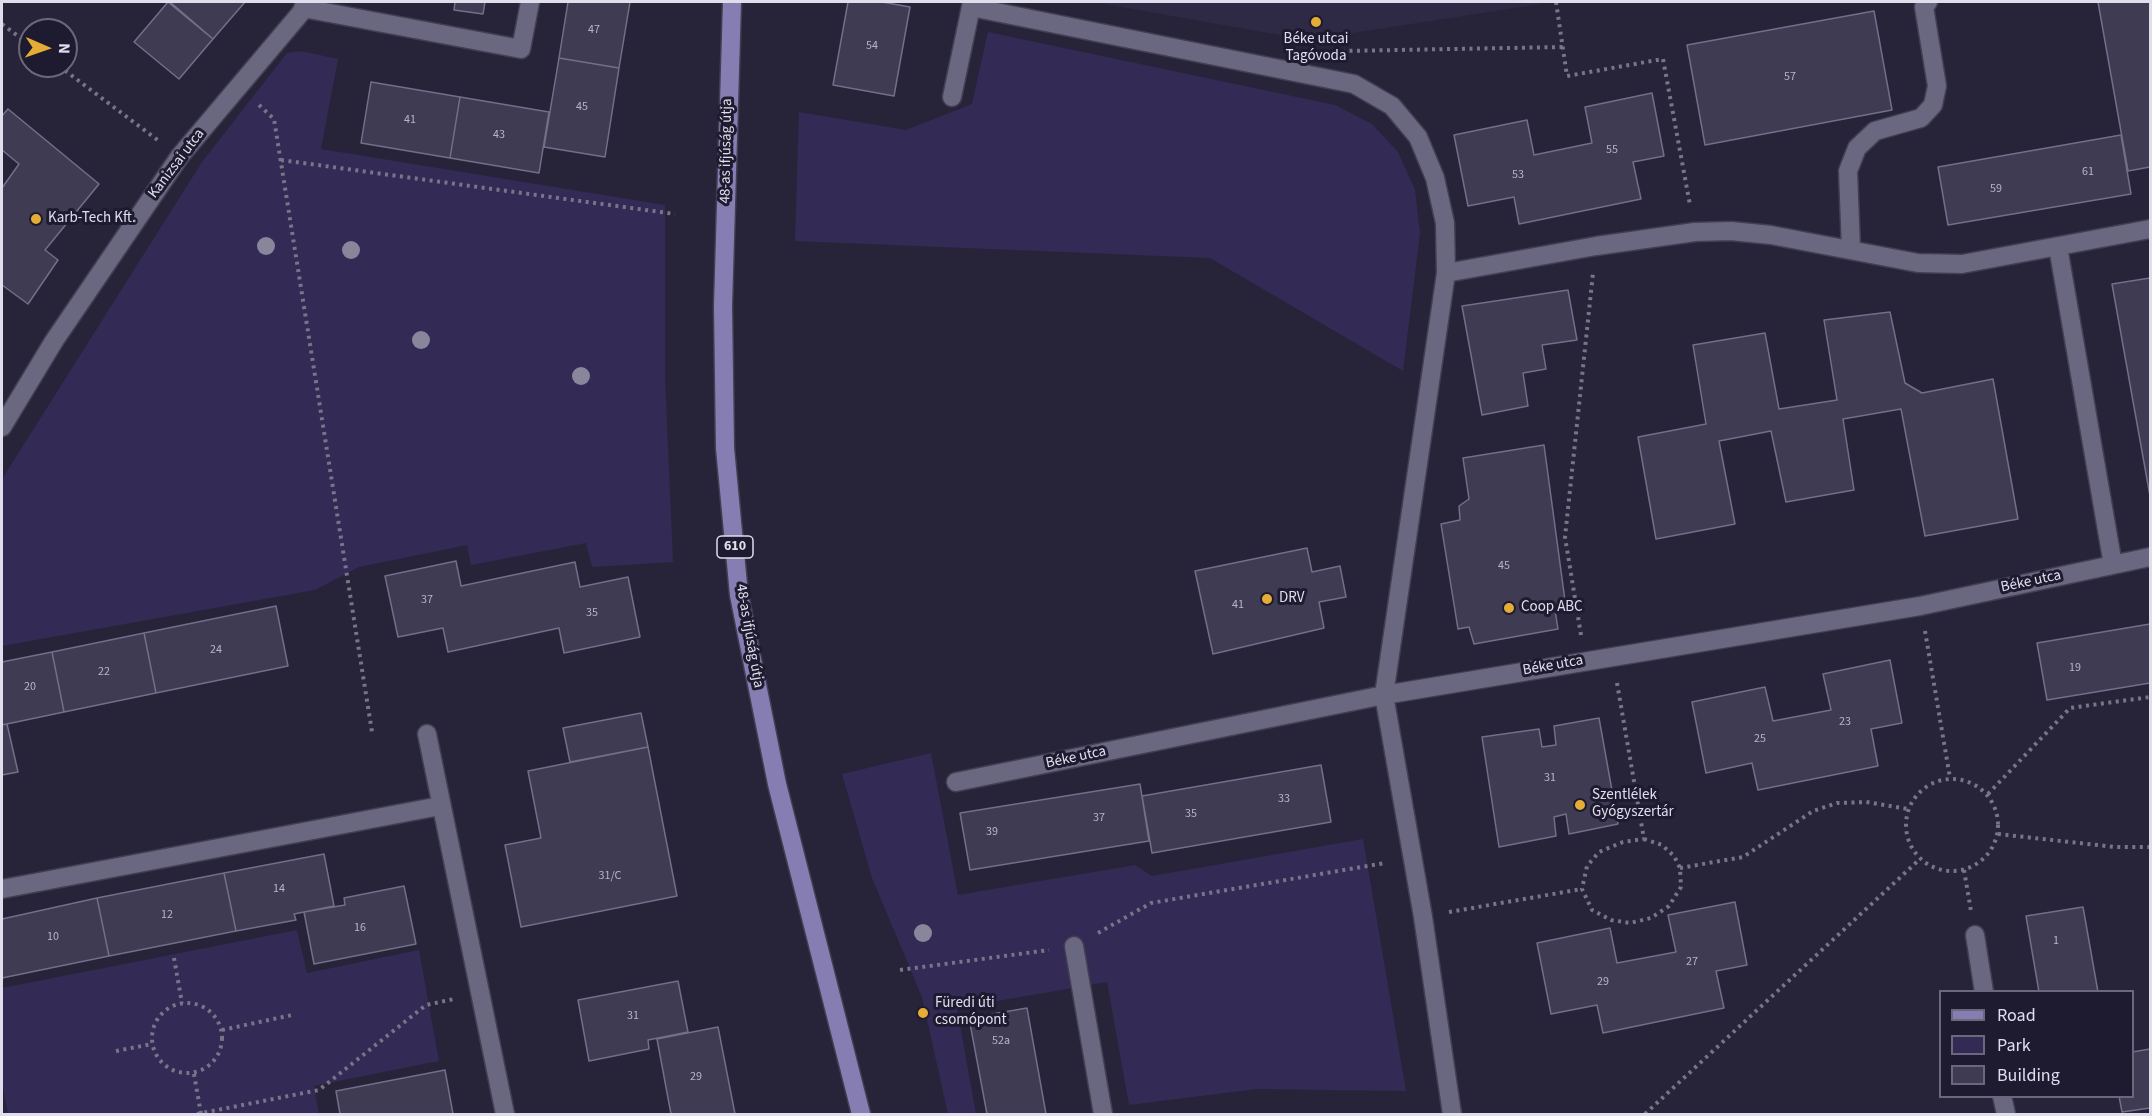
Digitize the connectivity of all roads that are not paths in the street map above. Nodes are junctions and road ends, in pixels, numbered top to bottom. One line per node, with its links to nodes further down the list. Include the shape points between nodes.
1 (530, 2): 6 (street, via 520,49)
2 (732, 2): 7 (main road, 48-as ifjúság útja / 610)
3 (740, 2): 7 (main road)
4 (1928, 2): 11 (street, via 1924,7 1937,86 1933,105 1921,118 1875,130 1857,148 1848,171)
5 (972, 4): 8 (street); 12 (street, via 1354,84 1392,106 1418,137 1435,178 1445,223)
6 (307, 5): 13 (street, Kanizsai utca, via 180,156)
7 (729, 64): 27 (main road, 48-as ifjúság útja / 610, via 723,306 725,448 740,595 777,784)
8 (952, 97)
9 (2151, 229): 10 (street)
10 (2058, 247): 11 (street, via 1962,264 1918,262); 16 (street)
11 (1851, 249): 12 (street, via 1751,233 1695,232)
12 (1446, 273): 17 (street)
13 (8, 403): 14 (street, Kanizsai utca)
14 (2, 428)
15 (2151, 557): 16 (street, Béke utca)
16 (2113, 565): 17 (street, Béke utca, via 1920,606)
17 (1384, 695): 19 (street, Béke utca); 29 (street)
18 (426, 734): 20 (street)
19 (956, 782)
20 (441, 806): 21 (street); 26 (street)
21 (2, 889)
22 (1975, 935): 24 (street)
23 (1074, 946): 28 (street)
24 (1984, 990)
25 (2002, 1098): 30 (street)
26 (505, 1114)
27 (861, 1114)
28 (1103, 1114)
29 (1452, 1114)
30 (2006, 1114)

